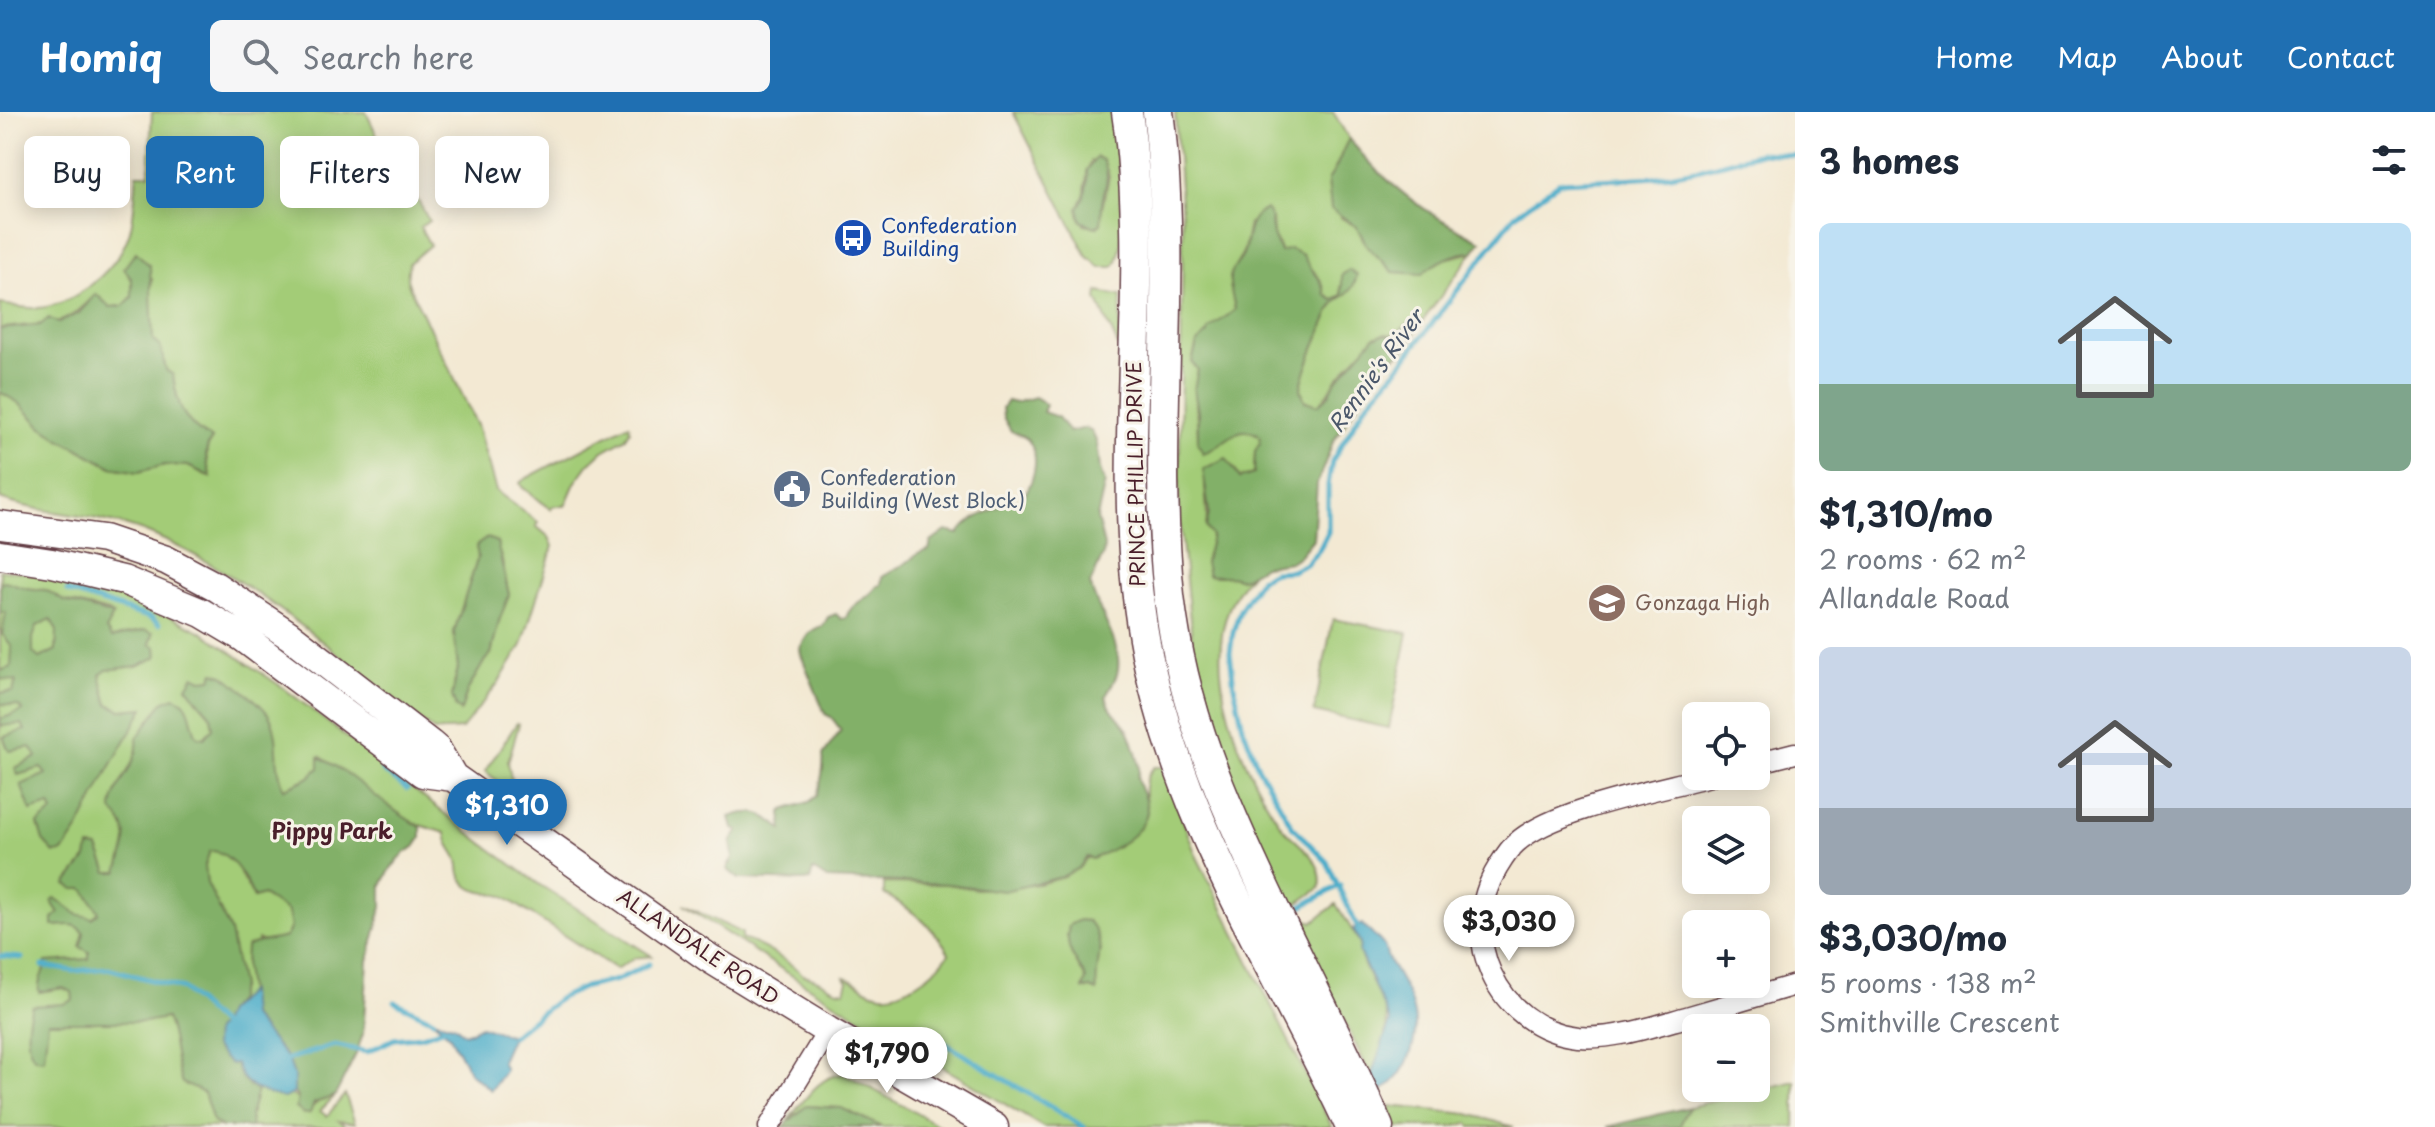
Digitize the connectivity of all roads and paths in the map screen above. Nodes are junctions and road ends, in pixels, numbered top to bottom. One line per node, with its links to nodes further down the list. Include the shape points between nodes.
1 (1127, 112): 13 (main road, PRINCE PHILLIP DRIVE, via 1135,213 1134,525 1144,638 1168,738 1209,846 1249,928)
2 (1158, 112): 13 (main road, PRINCE PHILLIP DRIVE, via 1166,221 1165,532 1179,654 1202,746)
3 (0, 509): 5 (main road, via 84,526)
4 (0, 525): 5 (main road, ALLANDALE ROAD)
5 (92, 536): 9 (main road, ALLANDALE ROAD, via 166,560 258,613 437,750)
6 (0, 555): 9 (main road, ALLANDALE ROAD, via 123,580 202,613 244,638 423,773)
7 (1795, 753): 8 (street)
8 (1770, 759)
9 (453, 777): 12 (main road, ALLANDALE ROAD, via 677,937)
10 (1682, 784): 11 (street, via 1549,822 1514,844 1484,896 1480,935 1489,973 1511,1004 1533,1022 1552,1031 1599,1038)
11 (1795, 985)
12 (828, 1031): 14 (street); 15 (main road, ALLANDALE ROAD)
13 (1351, 1107): 16 (main road, PRINCE PHILLIP DRIVE)
14 (769, 1127)
15 (994, 1127)
16 (1378, 1127)

